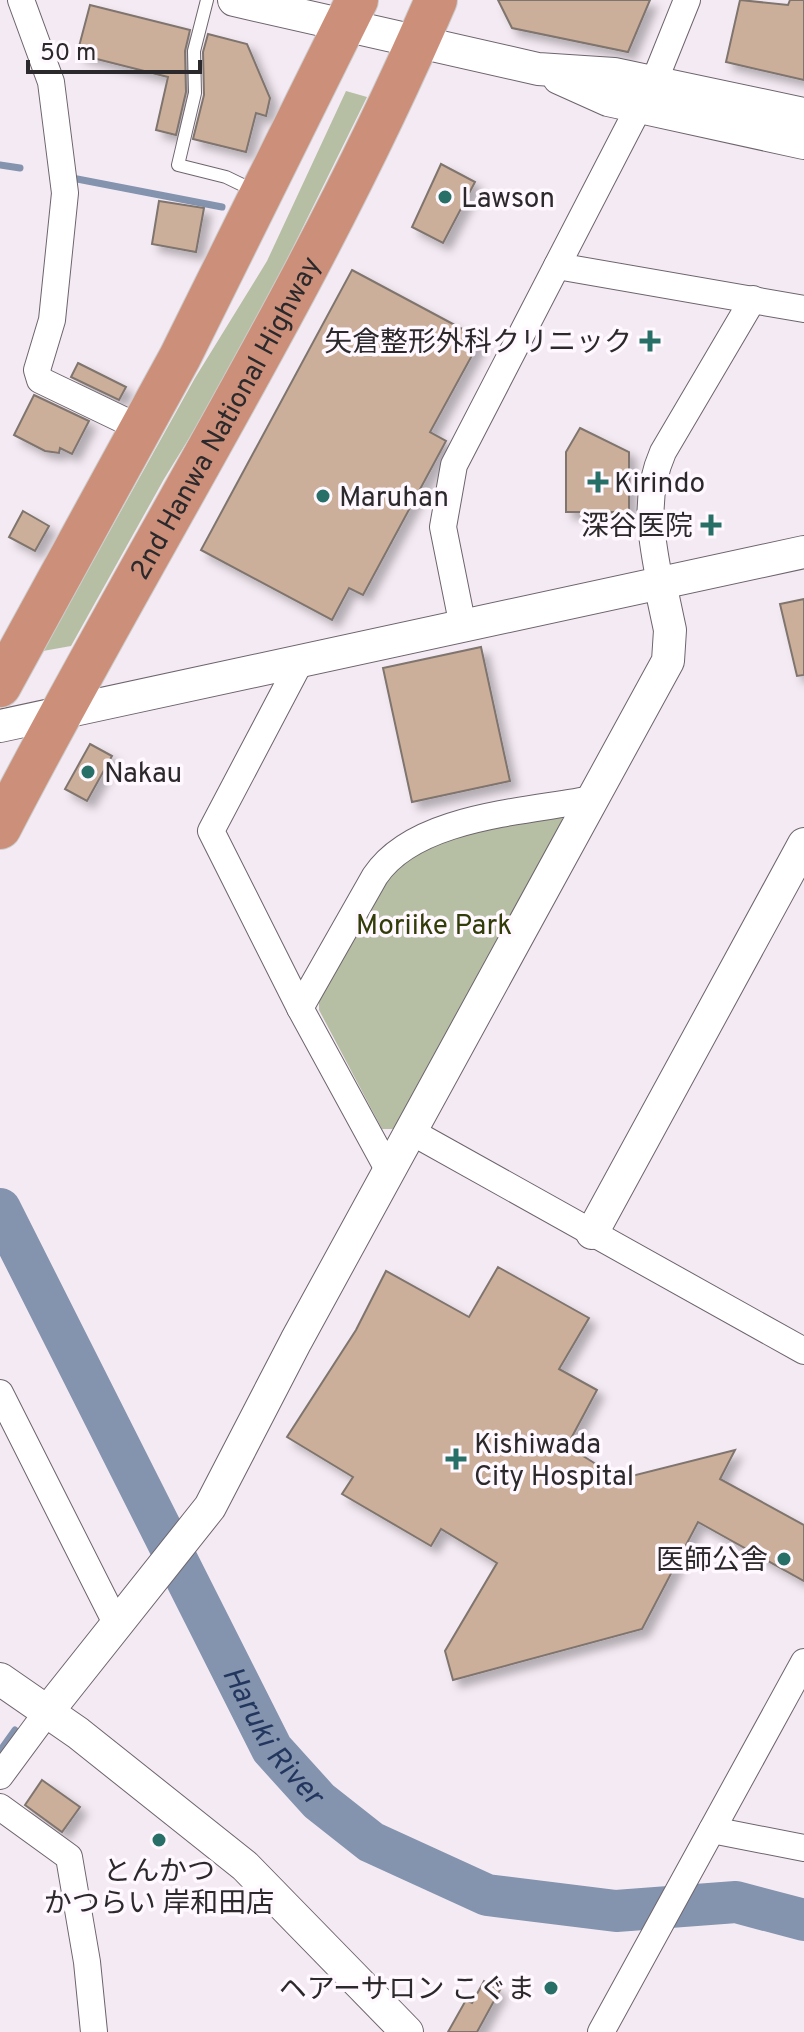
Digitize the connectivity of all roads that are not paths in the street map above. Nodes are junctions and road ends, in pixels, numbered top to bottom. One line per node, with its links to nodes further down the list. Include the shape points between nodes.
1 (21, 0): 15 (street, via 51,82 65,193 52,320 37,370 40,380)
2 (207, 0): 11 (lane, via 194,51 195,93 178,165 226,177)
3 (234, 0): 6 (street)
4 (436, 0): 7 (highway, 2nd Hanwa National Highway)
5 (687, 0): 8 (street)
6 (352, 13): 7 (street); 11 (highway)
7 (417, 42): 8 (street, via 538,69 614,74); 21 (highway, 2nd Hanwa National Highway, via 220,430)
8 (646, 94): 9 (street); 10 (street); 12 (street)
9 (804, 114)
10 (804, 143)
11 (261, 194): 15 (highway)
12 (557, 266): 13 (street); 18 (street, via 454,465 443,527)
13 (753, 299): 14 (street); 17 (street, via 653,475 649,524)
14 (804, 309)
15 (142, 429): 20 (highway)
16 (804, 552): 17 (street)
17 (660, 583): 18 (street); 23 (street, via 670,630 668,661)
18 (463, 627): 19 (street)
19 (300, 662): 21 (street); 26 (street, via 211,831)
20 (0, 686)
21 (63, 711): 22 (street); 24 (highway, 2nd Hanwa National Highway)
22 (0, 726)
23 (592, 799): 26 (street, via 442,828 402,846 375,876); 27 (street)
24 (0, 828)
25 (804, 844): 29 (street)
26 (300, 1008): 28 (street)
27 (410, 1131): 28 (street); 29 (street)
28 (389, 1171): 32 (street, via 210,1507)
29 (592, 1233): 30 (street)
30 (804, 1351)
31 (0, 1393): 32 (street)
32 (117, 1625): 35 (street)
33 (804, 1662): 38 (street)
34 (0, 1679): 35 (street)
35 (48, 1711): 36 (street); 41 (street, via 245,1866)
36 (0, 1776)
37 (0, 1807): 40 (street, via 69,1857)
38 (712, 1830): 39 (street); 42 (street)
39 (804, 1848)
40 (94, 2032)
41 (407, 2032)
42 (601, 2032)

